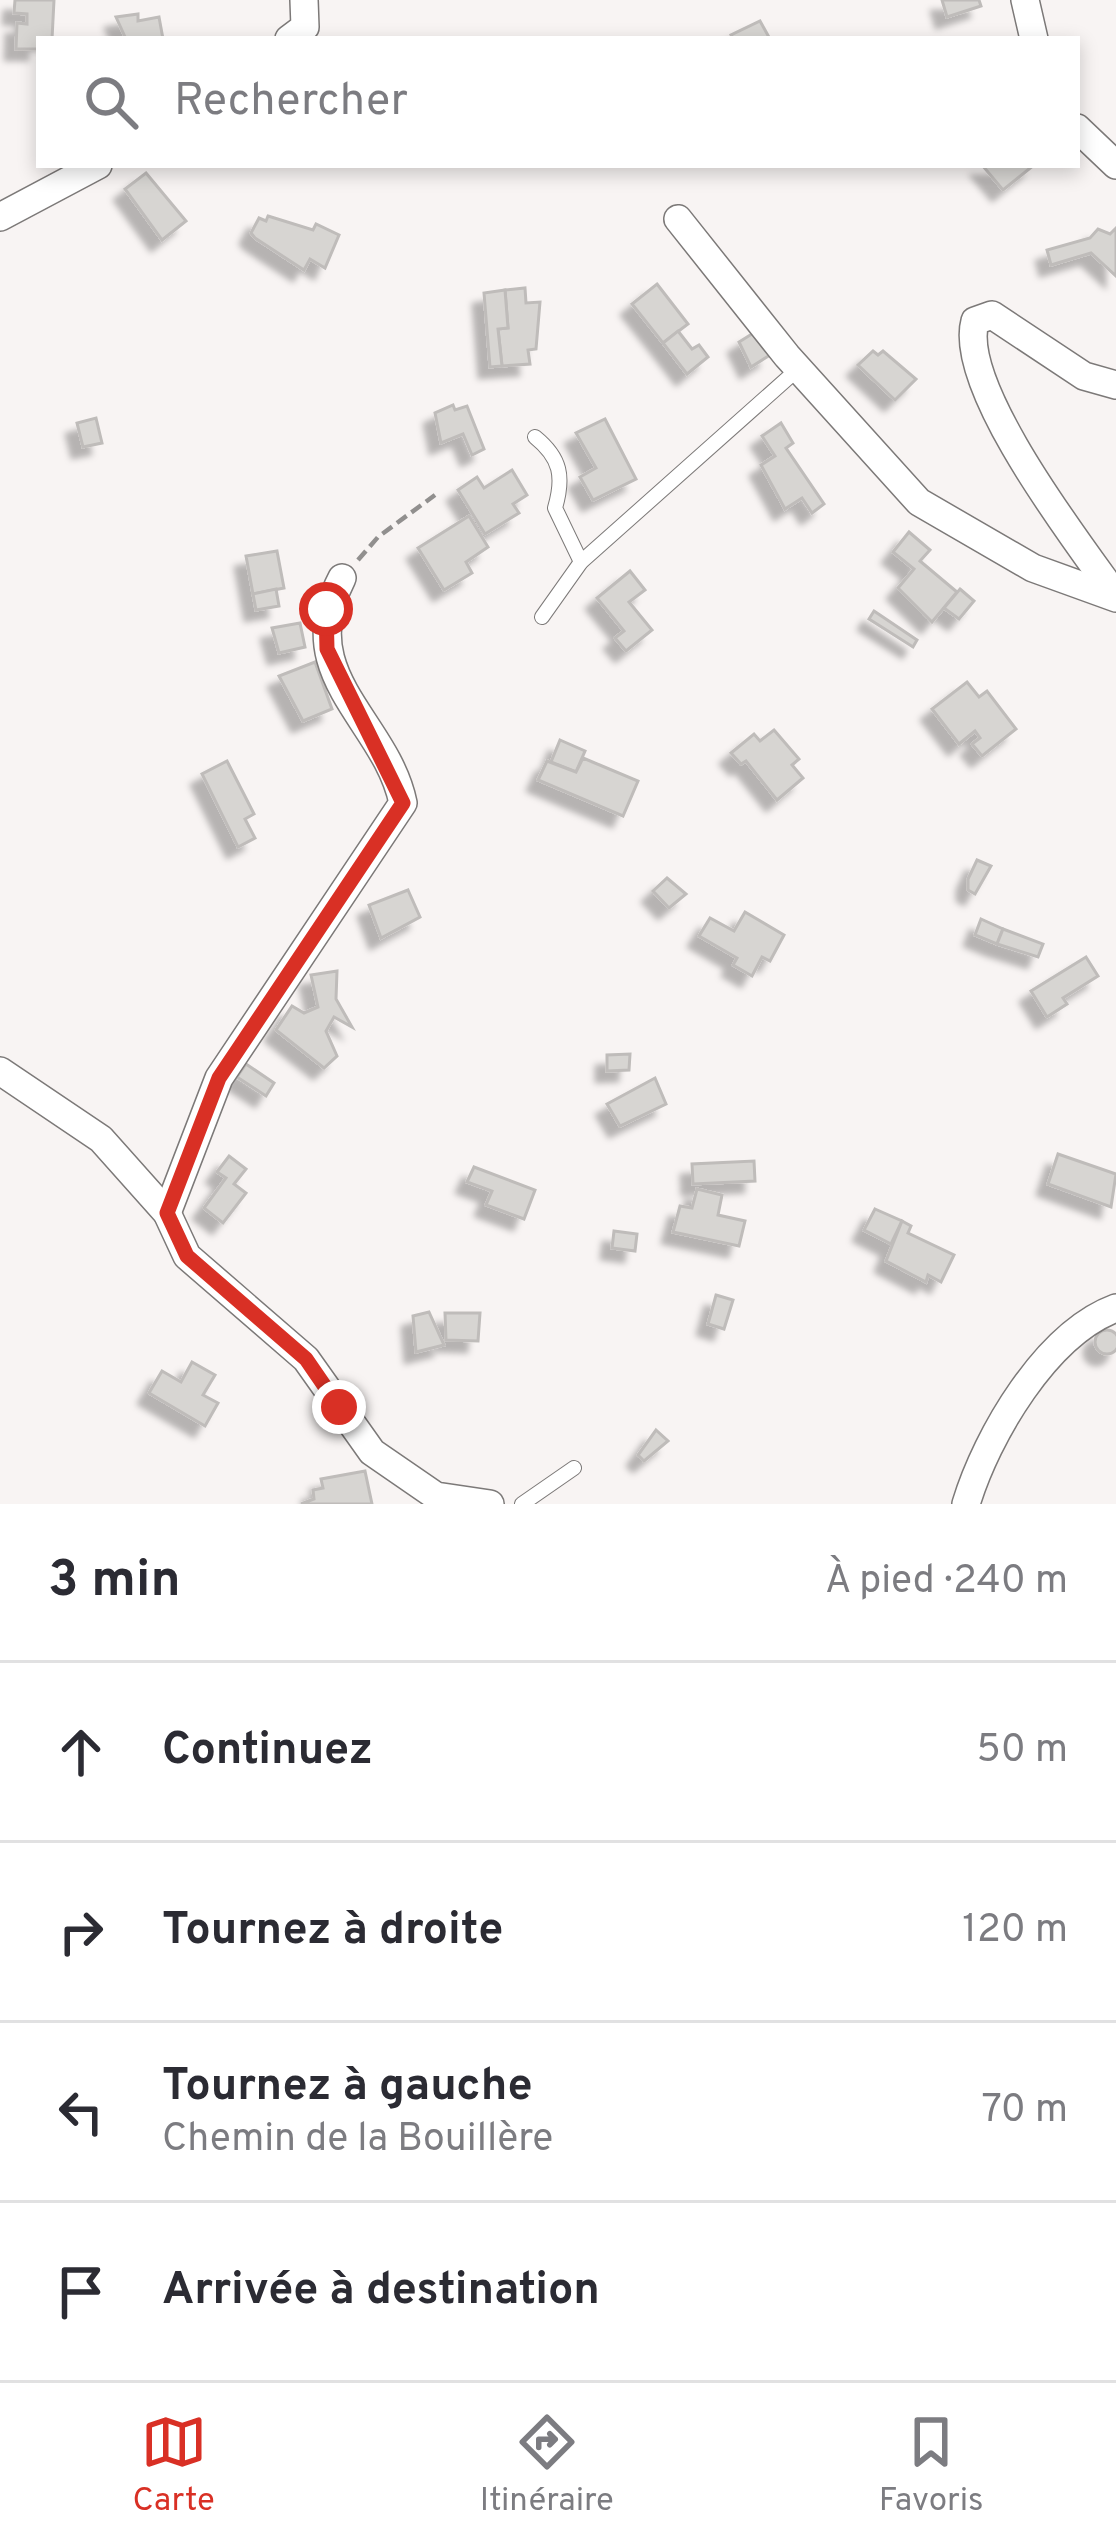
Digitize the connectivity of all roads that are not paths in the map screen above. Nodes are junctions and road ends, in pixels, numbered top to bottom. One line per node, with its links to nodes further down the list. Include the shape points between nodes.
1 (304, 0): 3 (street, via 305,27)
2 (1025, 0): 4 (street)
3 (293, 36)
4 (1033, 36)
5 (1080, 131): 6 (street)
6 (1116, 165)
7 (92, 168): 8 (street)
8 (0, 217)
9 (678, 219): 10 (street)
10 (798, 369): 13 (lane); 15 (street, via 920,502 1034,568)
11 (1116, 385): 15 (street, via 1084,376 992,315 975,321 974,364 1001,417 1046,499)
12 (536, 437): 13 (lane, via 558,466 563,481 555,508)
13 (580, 562): 16 (lane)
14 (342, 578): 18 (street, via 326,609 327,649 403,803 219,1078)
15 (1116, 597)
16 (542, 617)
17 (0, 1071): 18 (street, via 101,1138)
18 (167, 1213): 21 (street, via 187,1256 306,1359 372,1452 436,1496)
19 (1116, 1308): 23 (street, via 1054,1348 977,1466)
20 (574, 1468): 22 (lane)
21 (490, 1504)
22 (522, 1504)
23 (966, 1504)

